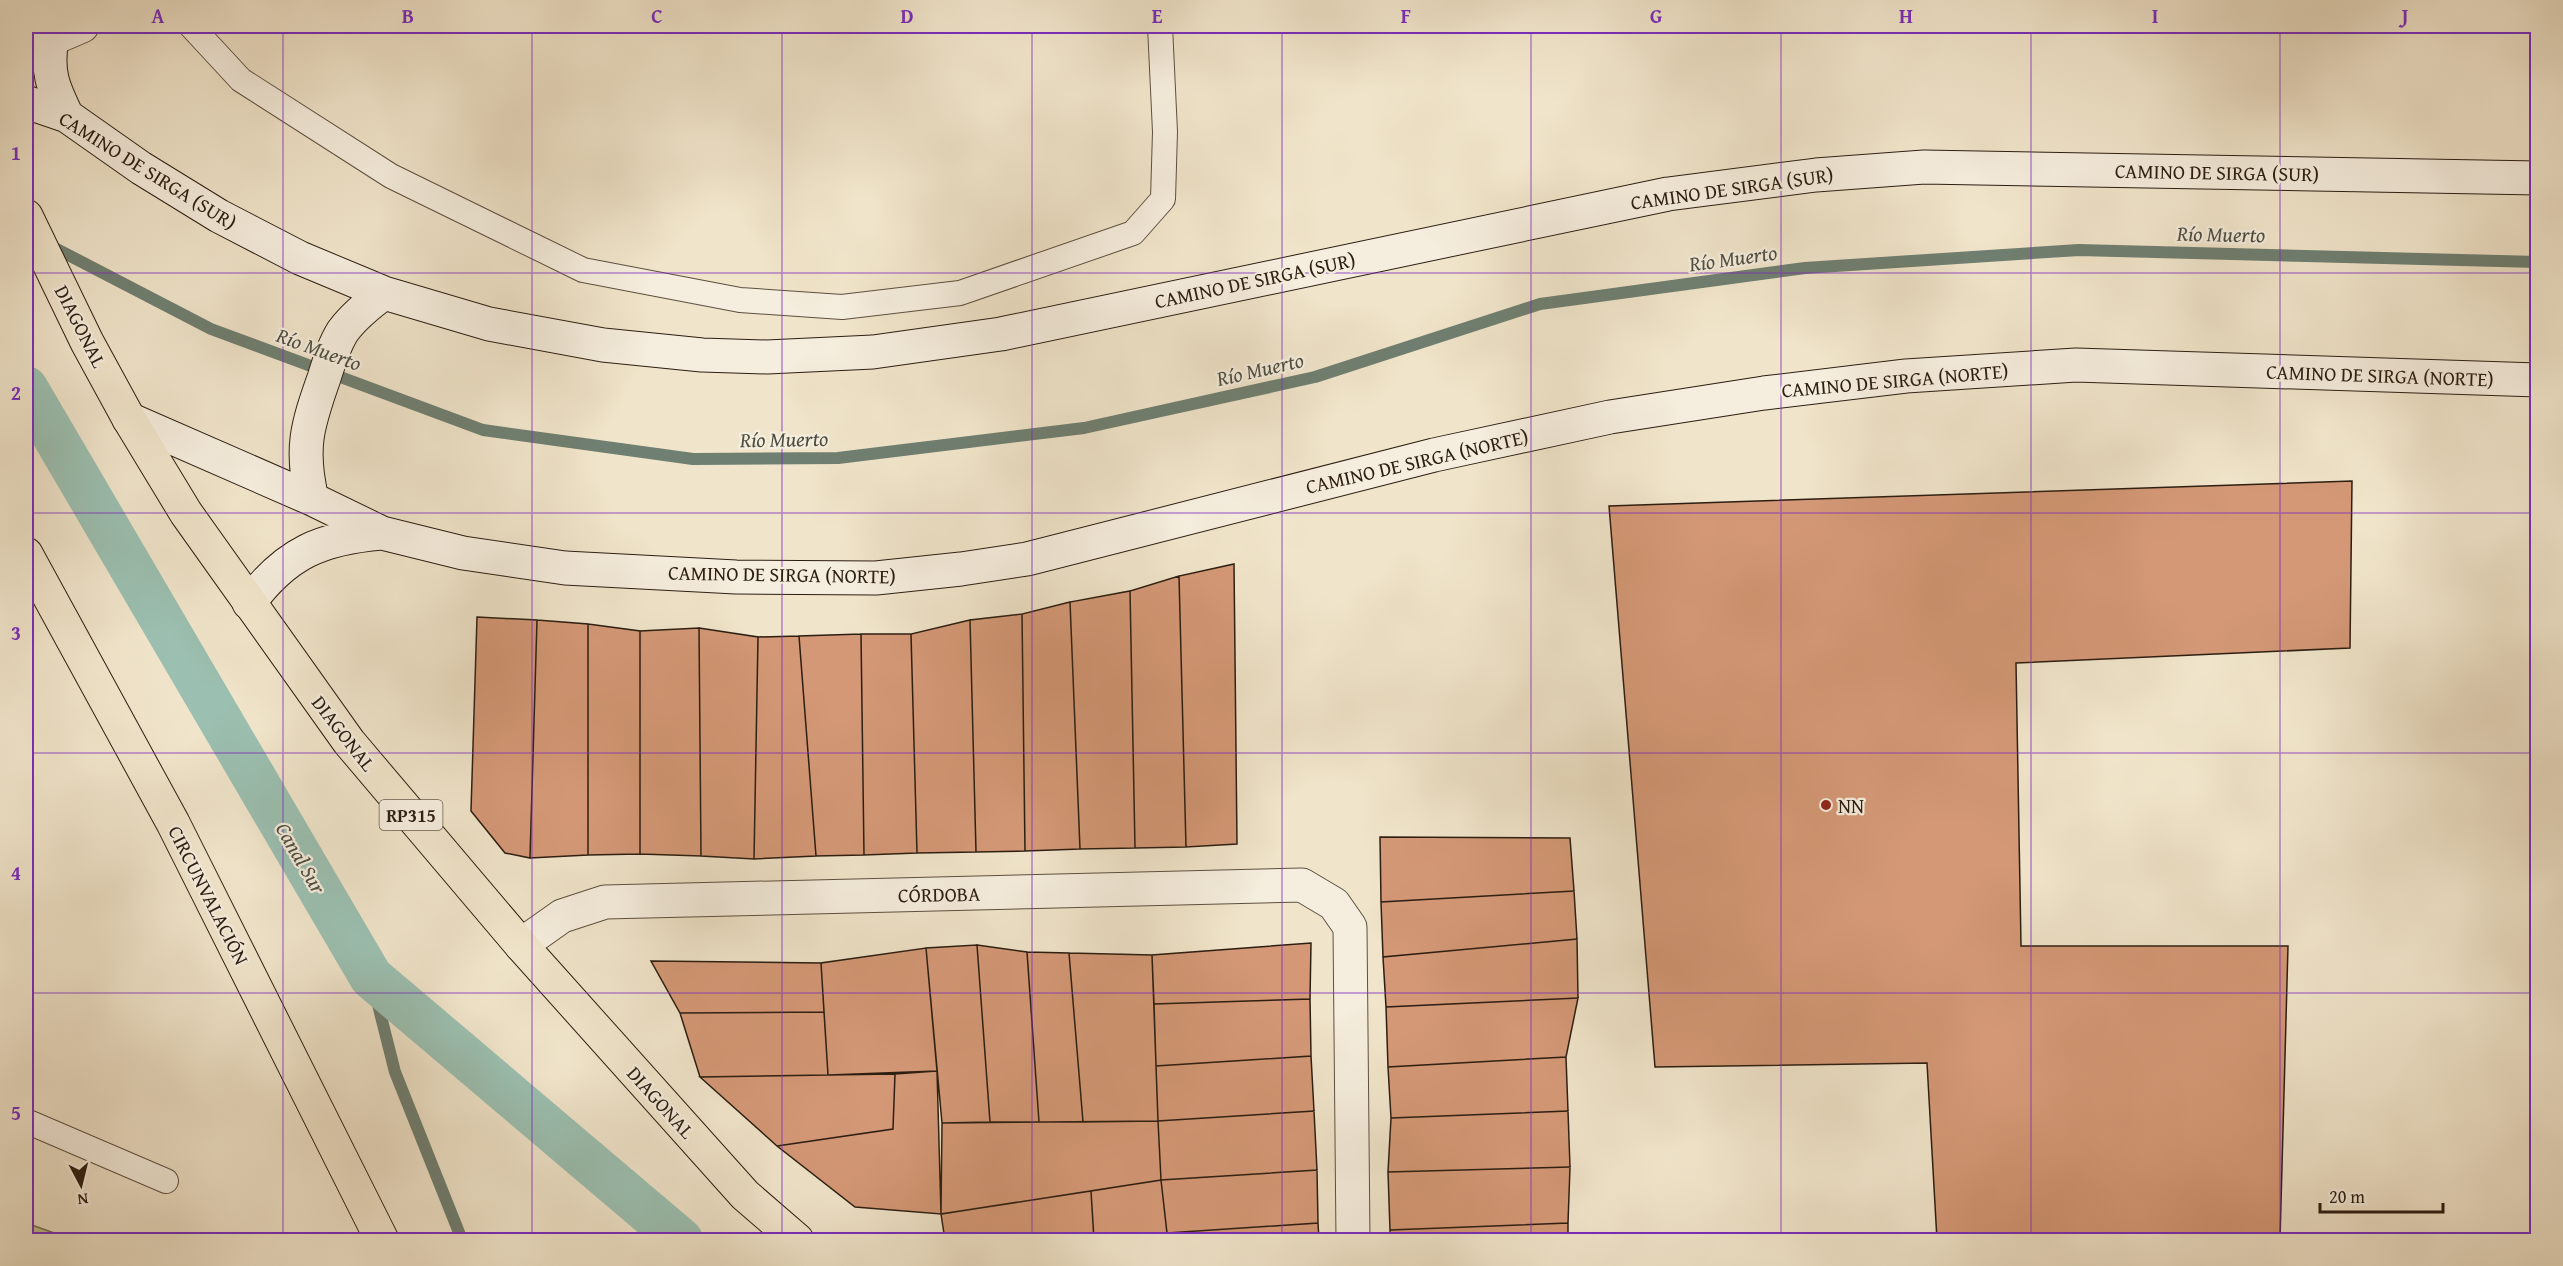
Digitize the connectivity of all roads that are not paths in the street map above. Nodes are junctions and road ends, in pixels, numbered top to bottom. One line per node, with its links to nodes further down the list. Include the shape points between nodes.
1 (82, 26): 4 (main road)
2 (191, 26): 3 (lane, via 241,80 391,176 583,270 740,300 842,307 960,293 1133,232 1163,199 1165,132)
3 (1160, 26)
4 (39, 45): 6 (main road)
5 (26, 102): 6 (main road, CAMINO DE SIRGA (SUR))
6 (67, 116): 9 (main road, CAMINO DE SIRGA (SUR), via 219,216 300,258)
7 (2538, 178): 9 (main road, CAMINO DE SIRGA (SUR), via 1924,167 1816,175 1668,194 1000,334 873,352 734,356 603,345 489,324)
8 (26, 216): 11 (main road, DIAGONAL / RP315)
9 (384, 293): 12 (main road, via 355,317 335,346 308,424 306,475)
10 (2538, 380): 13 (main road, CAMINO DE SIRGA (NORTE), via 2076,365 1906,376 1764,393 1610,417 1434,455 1027,559 876,579 564,568 463,553)
11 (129, 419): 12 (main road, CAMINO DE SIRGA (NORTE)); 15 (main road, DIAGONAL / RP315, via 186,513)
12 (312, 500): 13 (main road, CAMINO DE SIRGA (NORTE))
13 (382, 533): 15 (main road, via 320,544 266,580)
14 (26, 554): 19 (main road, CIRCUNVALACIÓN, via 173,823)
15 (249, 603): 16 (main road, DIAGONAL / RP315, via 349,742)
16 (521, 945): 20 (main road, DIAGONAL / RP315, via 745,1195); 21 (main road, CÓRDOBA, via 562,916 605,902 1302,885 1334,904 1350,927)
17 (26, 1121): 18 (lane)
18 (166, 1181)
19 (382, 1240)
20 (797, 1240)
21 (1353, 1240)

